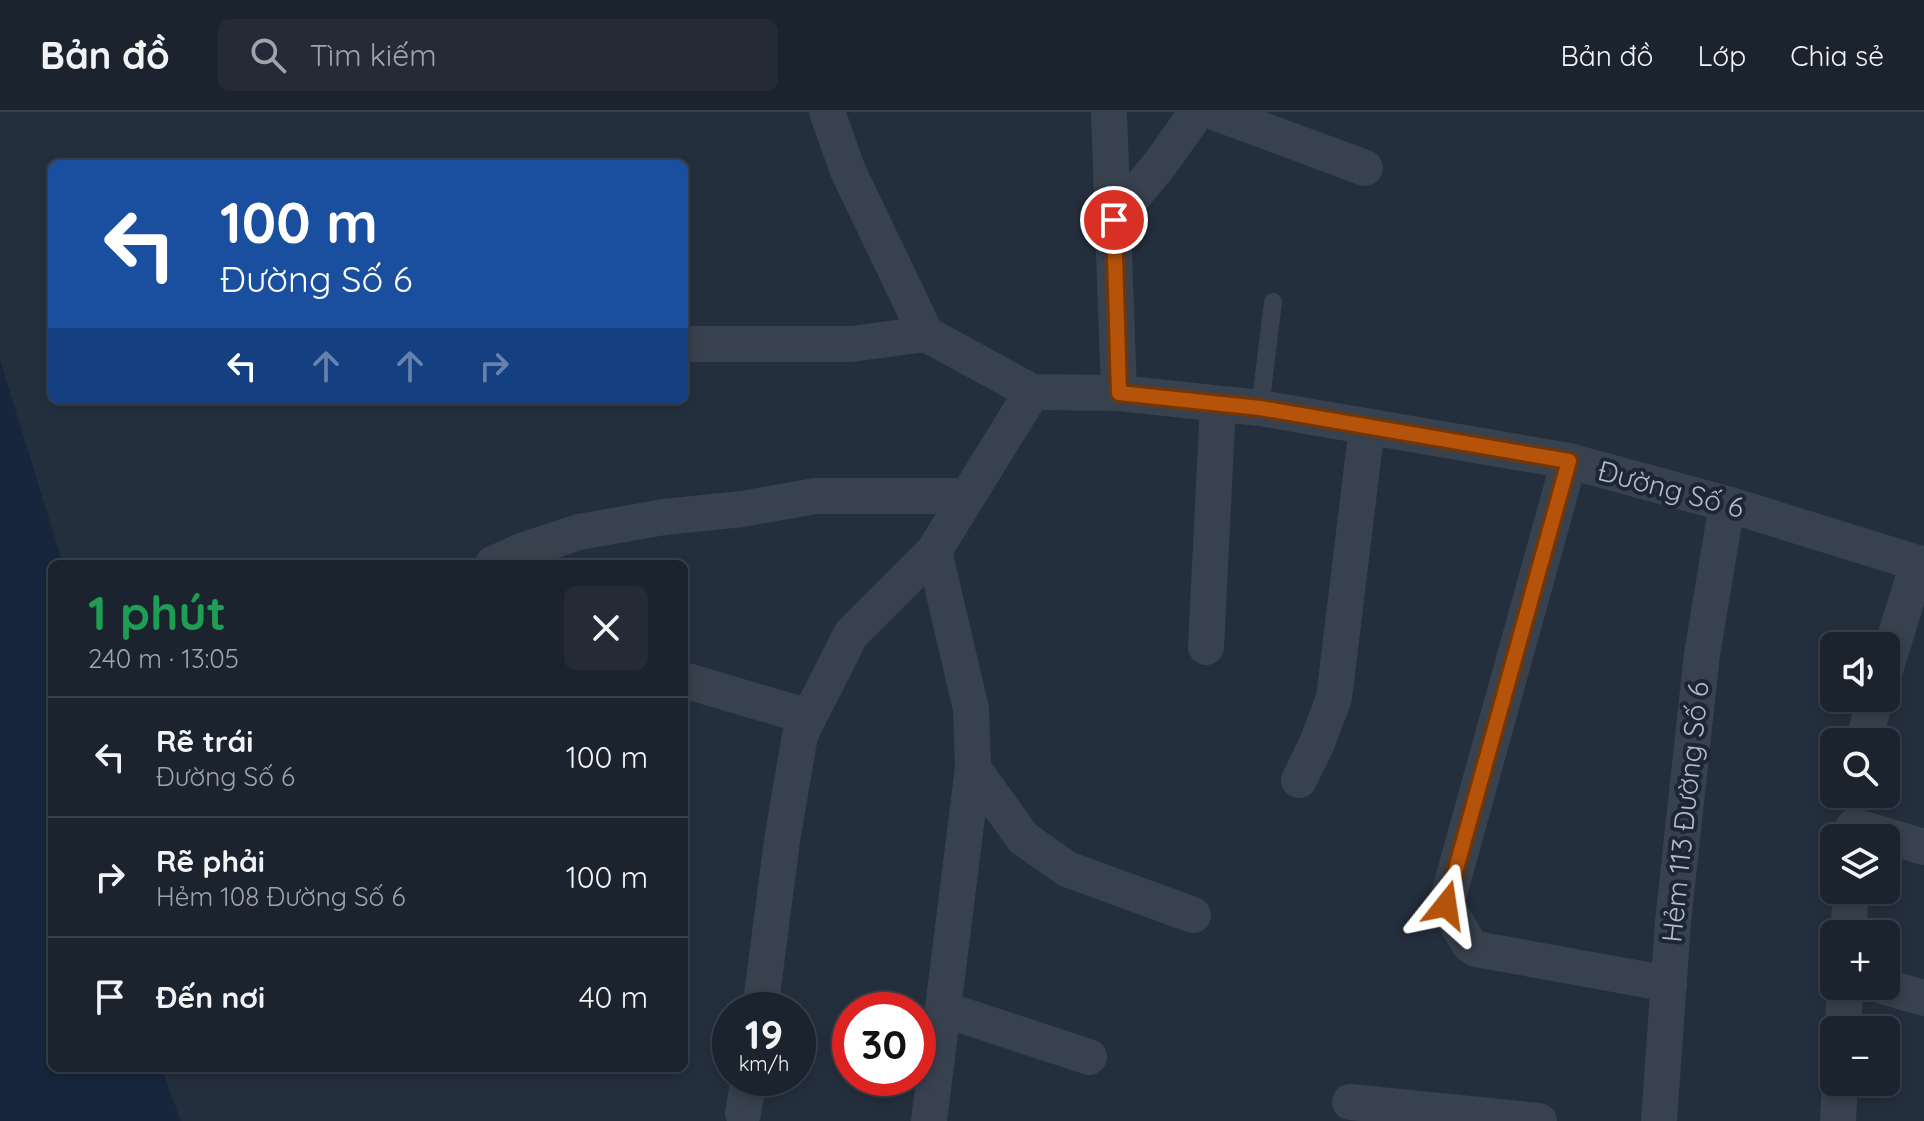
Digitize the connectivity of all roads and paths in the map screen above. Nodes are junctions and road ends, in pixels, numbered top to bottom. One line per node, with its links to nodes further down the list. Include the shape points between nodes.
1 (827, 112): 8 (street, via 848,171)
2 (1109, 112): 6 (street)
3 (1197, 112): 6 (street)
4 (1214, 112): 5 (street)
5 (1365, 168)
6 (1114, 220): 11 (street)
7 (1273, 302): 13 (lane)
8 (926, 334): 9 (street, via 851,344); 10 (street)
9 (688, 344)
10 (1032, 392): 11 (street, Đường Số 6); 16 (street)
11 (1119, 393): 12 (street, Đường Số 6)
12 (1218, 404): 13 (street, Đường Số 6); 22 (street)
13 (1260, 408): 14 (street, Đường Số 6)
14 (1367, 426): 15 (street, Đường Số 6); 26 (street, via 1334,698)
15 (1569, 461): 17 (street, Đường Số 6); 30 (street, via 1446,905 1476,949)
16 (968, 496): 18 (street); 19 (street, via 815,496 579,532)
17 (1727, 504): 20 (street, Đường Số 6); 30 (street, Hẻm 113 Đường Số 6, via 1702,654)
18 (934, 551): 24 (street, via 851,634); 25 (street, via 971,709)
19 (502, 560)
20 (1921, 564): 21 (street)
21 (1898, 632)
22 (1206, 647)
23 (688, 681): 24 (street)
24 (809, 717): 32 (street, via 800,735 782,841)
25 (973, 768): 29 (street, via 1023,838 1067,869); 34 (street)
26 (1299, 780)
27 (1855, 819): 28 (street)
28 (1924, 847)
29 (1193, 915)
30 (1669, 984): 42 (street, Hẻm 113 Đường Số 6)
31 (1900, 991): 33 (street)
32 (762, 992)
33 (1924, 998)
34 (943, 1009): 35 (street); 40 (street)
35 (1089, 1057)
36 (746, 1096): 39 (street)
37 (1839, 1096): 43 (street)
38 (1350, 1102): 41 (street)
39 (743, 1113)
40 (929, 1121)
41 (1539, 1121)
42 (1659, 1121)
43 (1838, 1121)

